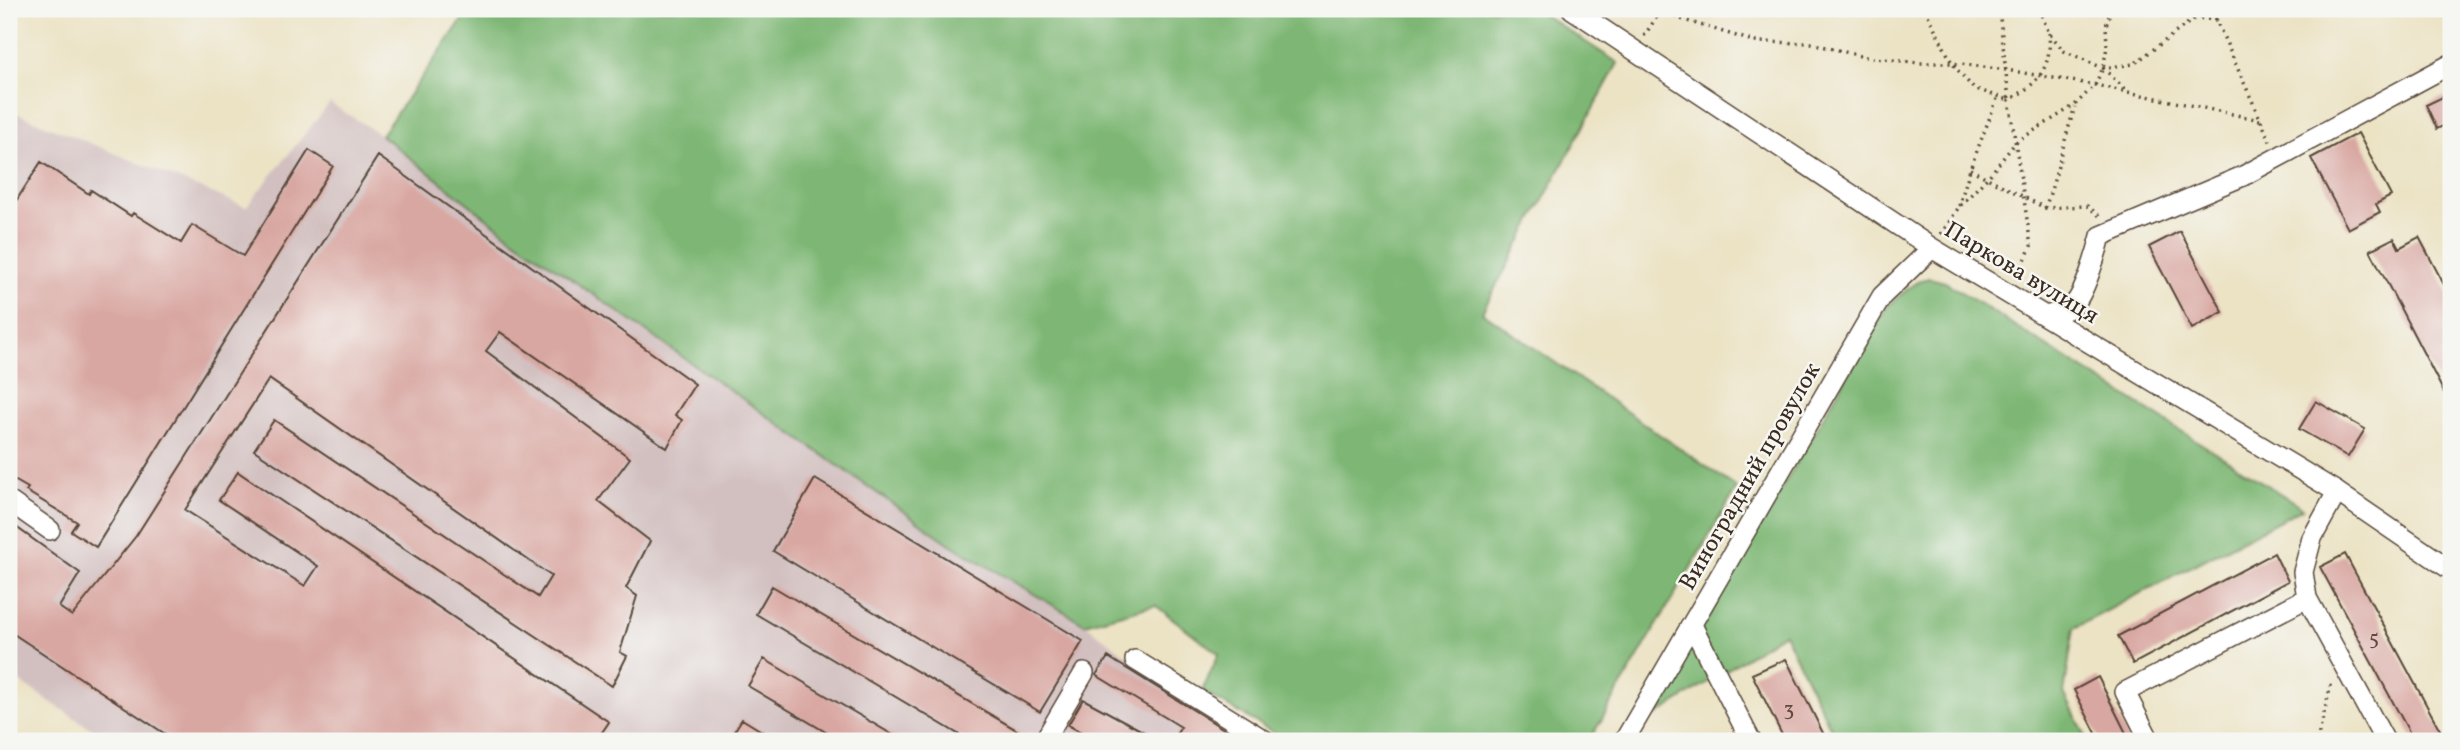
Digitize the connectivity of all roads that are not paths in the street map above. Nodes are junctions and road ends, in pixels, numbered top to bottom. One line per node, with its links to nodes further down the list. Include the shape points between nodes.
1 (1572, 9): 3 (street, Паркова вулиця)
2 (2451, 64): 4 (street, via 2243,176 2101,236 2076,303)
3 (1933, 248): 4 (street, Паркова вулиця); 10 (street, Виноградний провулок, via 1882,296)
4 (2046, 316): 5 (street, Паркова вулиця)
5 (2337, 492): 8 (street, Паркова вулиця); 9 (street, via 2312,538 2303,572)
6 (9, 501): 7 (street)
7 (50, 530)
8 (2451, 570)
9 (2307, 598): 17 (street, via 2124,692); 18 (street)
10 (1692, 625): 15 (street, Виноградний провулок); 16 (street)
11 (1135, 660): 14 (street)
12 (1084, 673): 13 (street)
13 (1044, 741)
14 (1266, 741)
15 (1624, 741)
16 (1751, 741)
17 (2150, 741)
18 (2385, 741)

